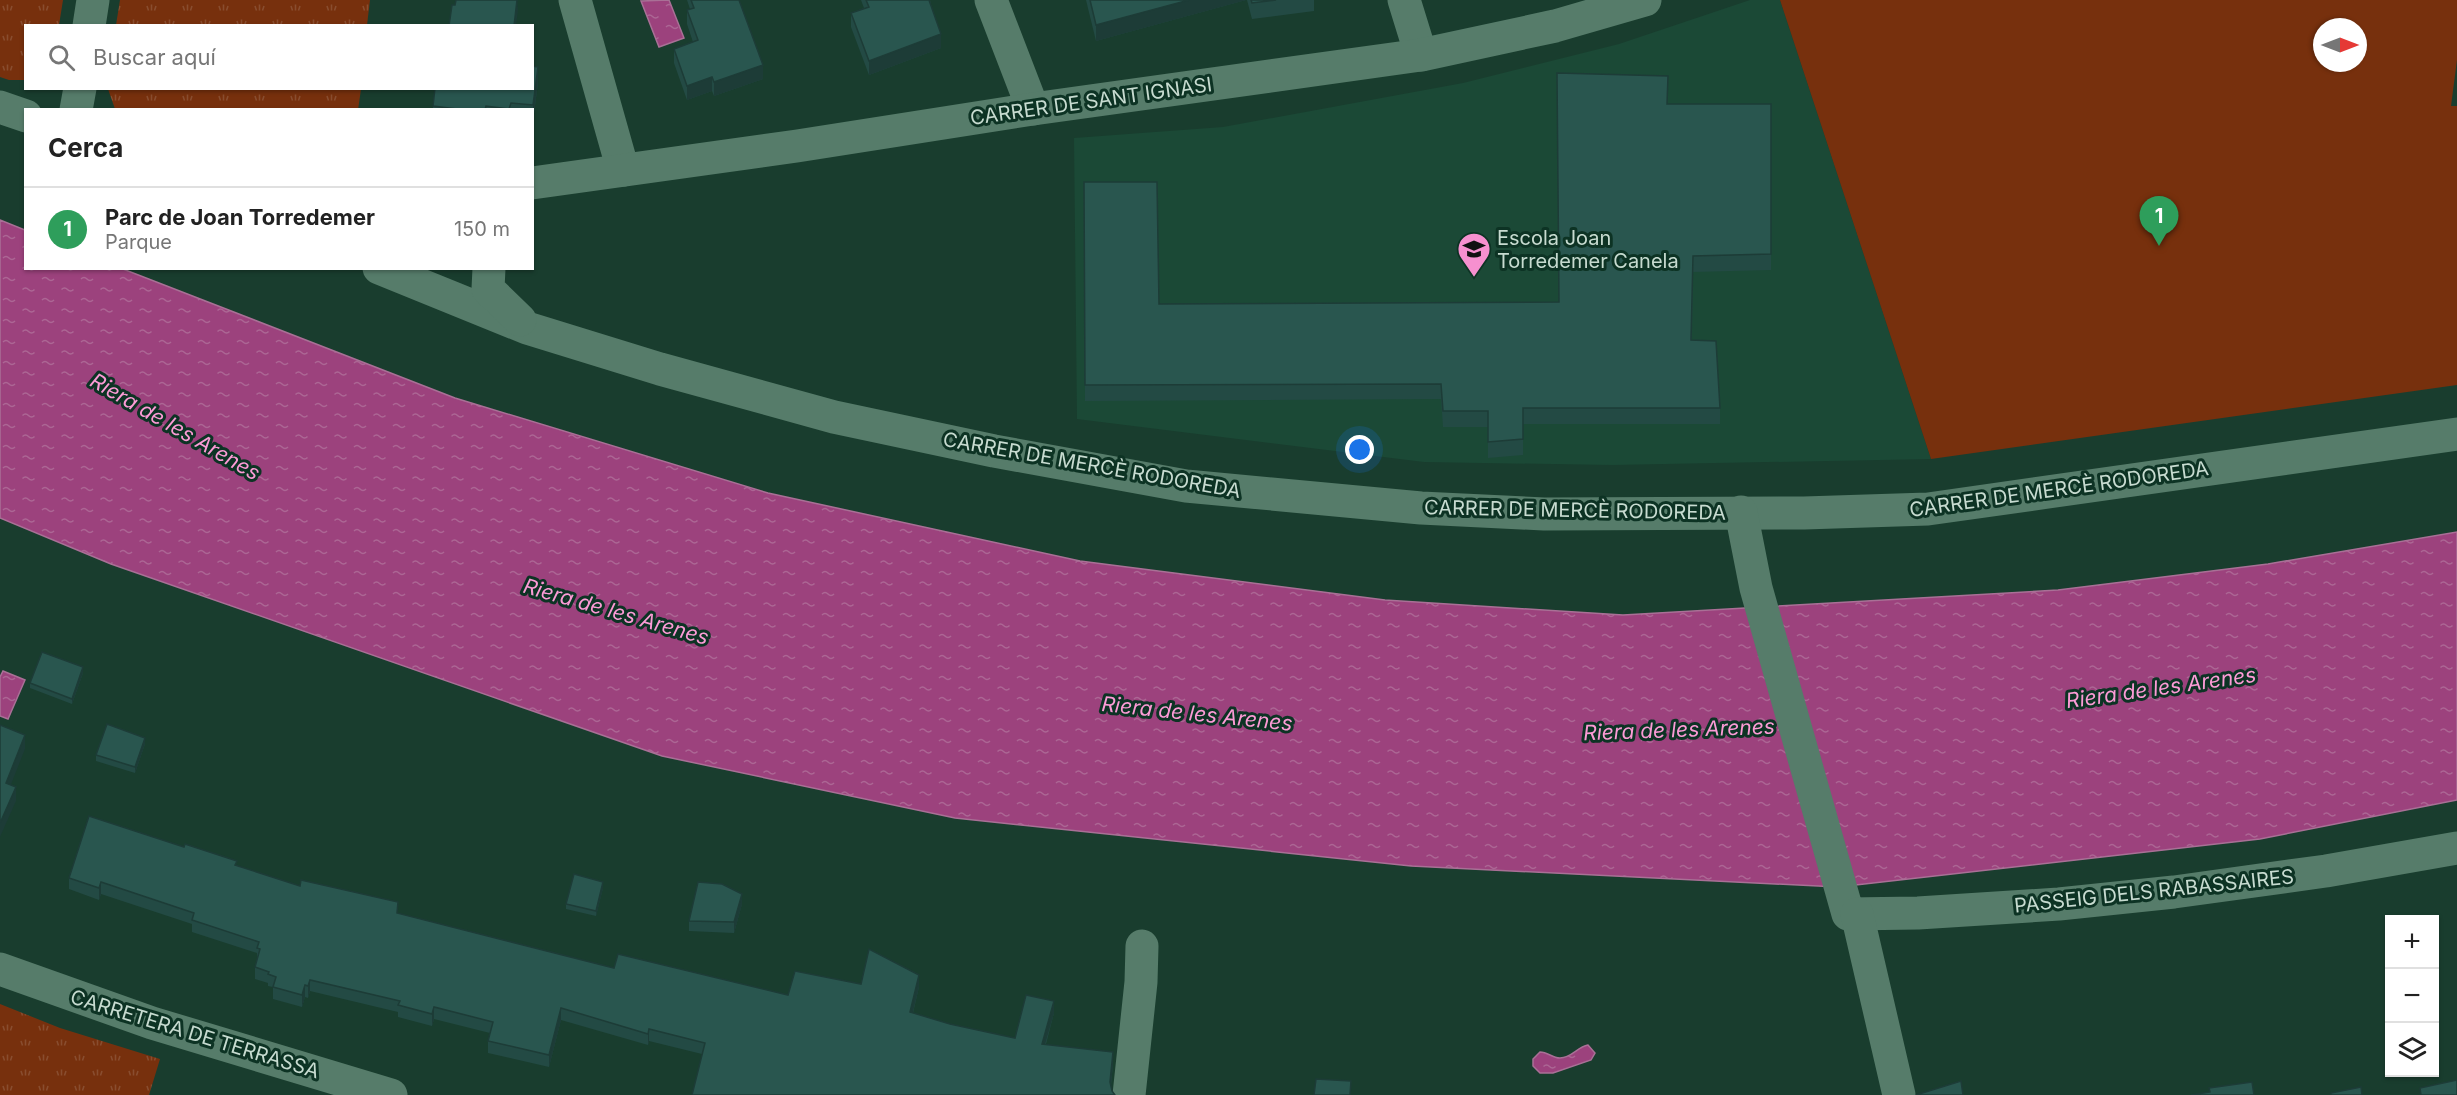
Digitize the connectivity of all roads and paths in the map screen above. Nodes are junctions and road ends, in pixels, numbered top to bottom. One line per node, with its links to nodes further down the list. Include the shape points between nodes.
1 (93, 0): 6 (street)
2 (575, 0): 13 (street)
3 (991, 0): 11 (street)
4 (1404, 0): 7 (street)
5 (1645, 0): 7 (street, CARRER DE SANT IGNASI, via 1555,26)
6 (89, 24)
7 (1421, 55): 11 (street, CARRER DE SANT IGNASI)
8 (80, 90): 10 (street)
9 (0, 107): 12 (street)
10 (76, 108)
11 (1033, 109): 13 (street, CARRER DE SANT IGNASI)
12 (24, 115)
13 (623, 170): 14 (street, CARRER DE SANT IGNASI)
14 (534, 183)
15 (384, 270): 17 (street, CARRER DE MERCÈ RODOREDA)
16 (489, 270): 17 (street, CARRER DE MERCÈ RODOREDA, via 488,289)
17 (527, 328): 19 (street, CARRER DE MERCÈ RODOREDA, via 834,417 1186,486 1421,508 1544,514)
18 (2457, 434): 19 (street, CARRER DE MERCÈ RODOREDA, via 1928,509)
19 (1741, 512): 21 (street, via 1756,588)
20 (2457, 848): 21 (street, PASSEIG DELS RABASSAIRES, via 2174,892 2060,904)
21 (1852, 914): 26 (street)
22 (1142, 946): 25 (street)
23 (0, 969): 24 (street, CARRETERA DE TERRASSA, via 152,1023)
24 (391, 1095)
25 (1129, 1095)
26 (1899, 1095)

